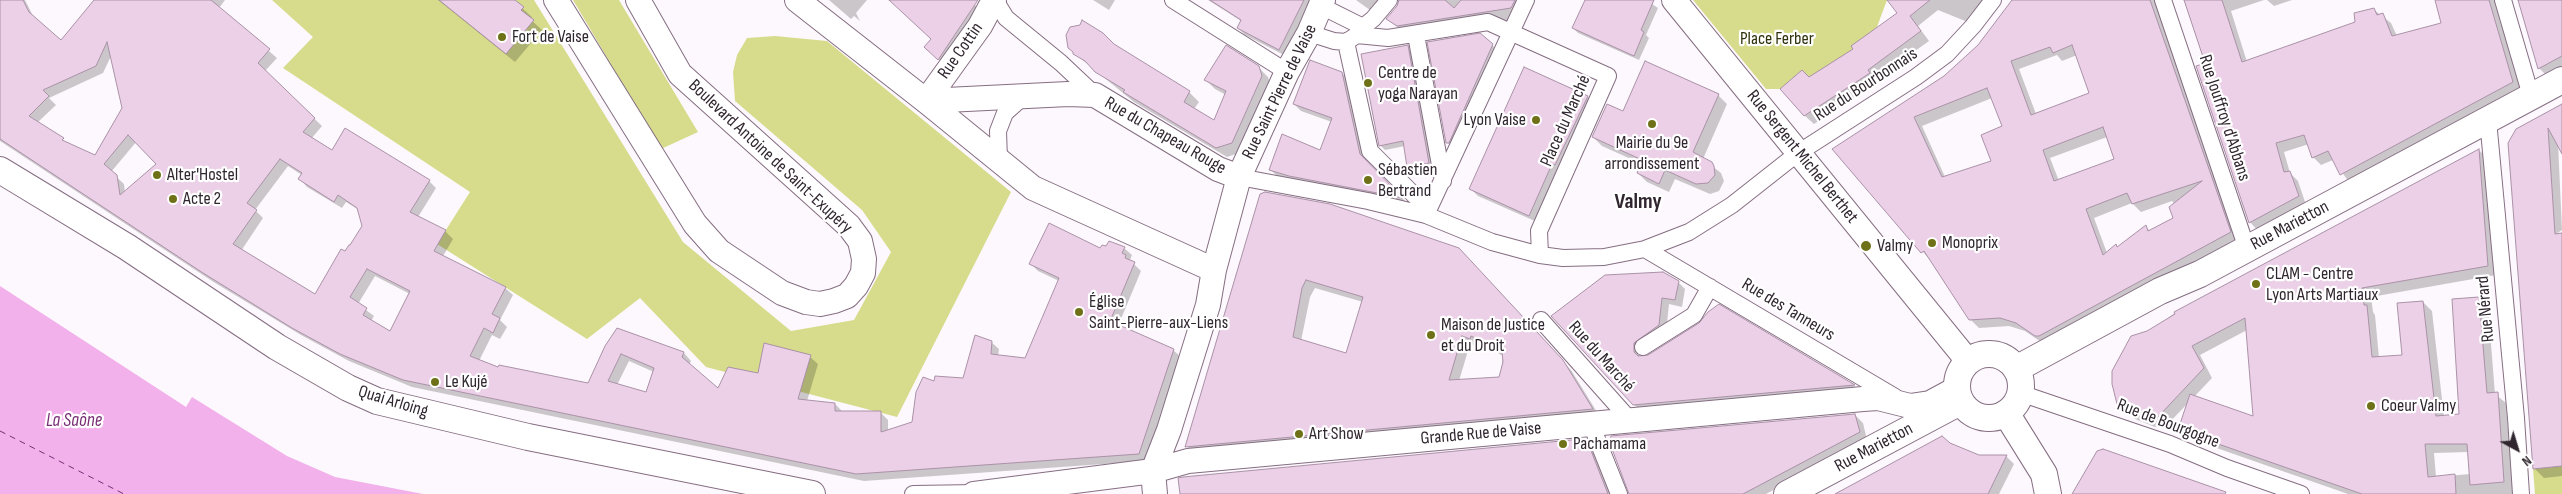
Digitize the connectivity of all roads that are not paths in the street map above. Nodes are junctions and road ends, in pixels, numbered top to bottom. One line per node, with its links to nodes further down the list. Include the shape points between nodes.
1 (556, 0): 2 (street, Boulevard Antoine de Saint-Exupéry, via 695,224 719,251 782,293 806,302 820,304 847,296 863,272 860,241 849,226 680,74)
2 (638, 0)
3 (797, 0): 22 (street)
4 (994, 0): 19 (street, Rue du Chapeau Rouge, via 1006,18); 22 (street, Rue Cottin, via 980,26)
5 (1173, 0): 17 (street)
6 (1389, 0): 15 (street)
7 (1526, 0): 13 (street)
8 (1674, 0): 24 (street, Rue Sergent Michel Berthet)
9 (1993, 0): 24 (street, Rue du Bourbonnais, via 1947,54)
10 (2164, 0): 31 (street, Rue Jouffroy d'Abbans)
11 (2504, 0): 21 (street)
12 (1322, 3): 14 (street, Rue Saint Pierre de Vaise); 15 (street)
13 (1511, 32): 16 (street, via 1488,22); 28 (street); 32 (street, Place du Marché, via 1608,76 1539,232)
14 (1309, 33): 15 (street, via 1334,41); 17 (street, Rue Saint Pierre de Vaise)
15 (1355, 35): 16 (street, via 1388,38); 29 (street, via 1370,151 1417,198)
16 (1416, 35): 28 (street)
17 (1287, 72): 27 (street, Rue Saint Pierre de Vaise)
18 (2562, 80): 21 (main road, Rue Marietton)
19 (1095, 95): 20 (street); 27 (street, Rue du Chapeau Rouge, via 1218,169)
20 (1024, 96): 22 (street); 25 (street, via 1005,113 998,131)
21 (2531, 96): 23 (main road, Rue Marietton)
22 (926, 101): 25 (street)
23 (2488, 120): 31 (main road, Rue Marietton); 51 (street, Rue Nérard)
24 (1798, 153): 30 (street, Rue du Bourbonnais, via 1732,205 1690,232); 37 (street, Rue Sergent Michel Berthet)
25 (999, 160): 33 (street, via 1033,188)
26 (0, 170): 45 (main road, Quai Arloing, via 127,247 277,347 377,401 528,437)
27 (1239, 177): 29 (street, Rue du Chapeau Rouge); 33 (street, Rue Saint Pierre de Vaise)
28 (1443, 181): 29 (street)
29 (1426, 215): 32 (street, Rue du Chapeau Rouge, via 1492,242)
30 (1645, 249): 32 (street, via 1604,257 1563,258); 34 (street, Rue des Tanneurs)
31 (2247, 249): 38 (main road, Rue Marietton, via 2160,291)
32 (1540, 254)
33 (1214, 270): 43 (street, Rue Saint Pierre de Vaise, via 1206,313)
34 (1710, 287): 36 (street, via 1694,315); 40 (street, Rue des Tanneurs)
35 (1542, 320): 41 (street, Rue du Marché)
36 (1643, 347)
37 (1968, 361): 38 (main road, via 1978,356 1999,355 2009,361); 39 (main road, via 1959,374)
38 (2014, 392): 39 (main road, via 1989,419 1980,418 1965,409); 49 (main road, via 2044,474); 50 (street, Rue de Bourgogne, via 2170,444)
39 (1958, 395): 40 (street, Grande Rue de Vaise); 48 (main road, Rue Marietton)
40 (1910, 406): 41 (street, Grande Rue de Vaise, via 1878,398)
41 (1630, 420): 42 (street, Grande Rue de Vaise)
42 (1591, 424): 43 (street, Grande Rue de Vaise, via 1188,461); 47 (street)
43 (1154, 483): 44 (street)
44 (991, 493): 46 (street)
45 (812, 494)
46 (913, 494)
47 (1619, 494)
48 (1787, 494)
49 (2048, 494)
50 (2301, 494)
51 (2520, 494)

